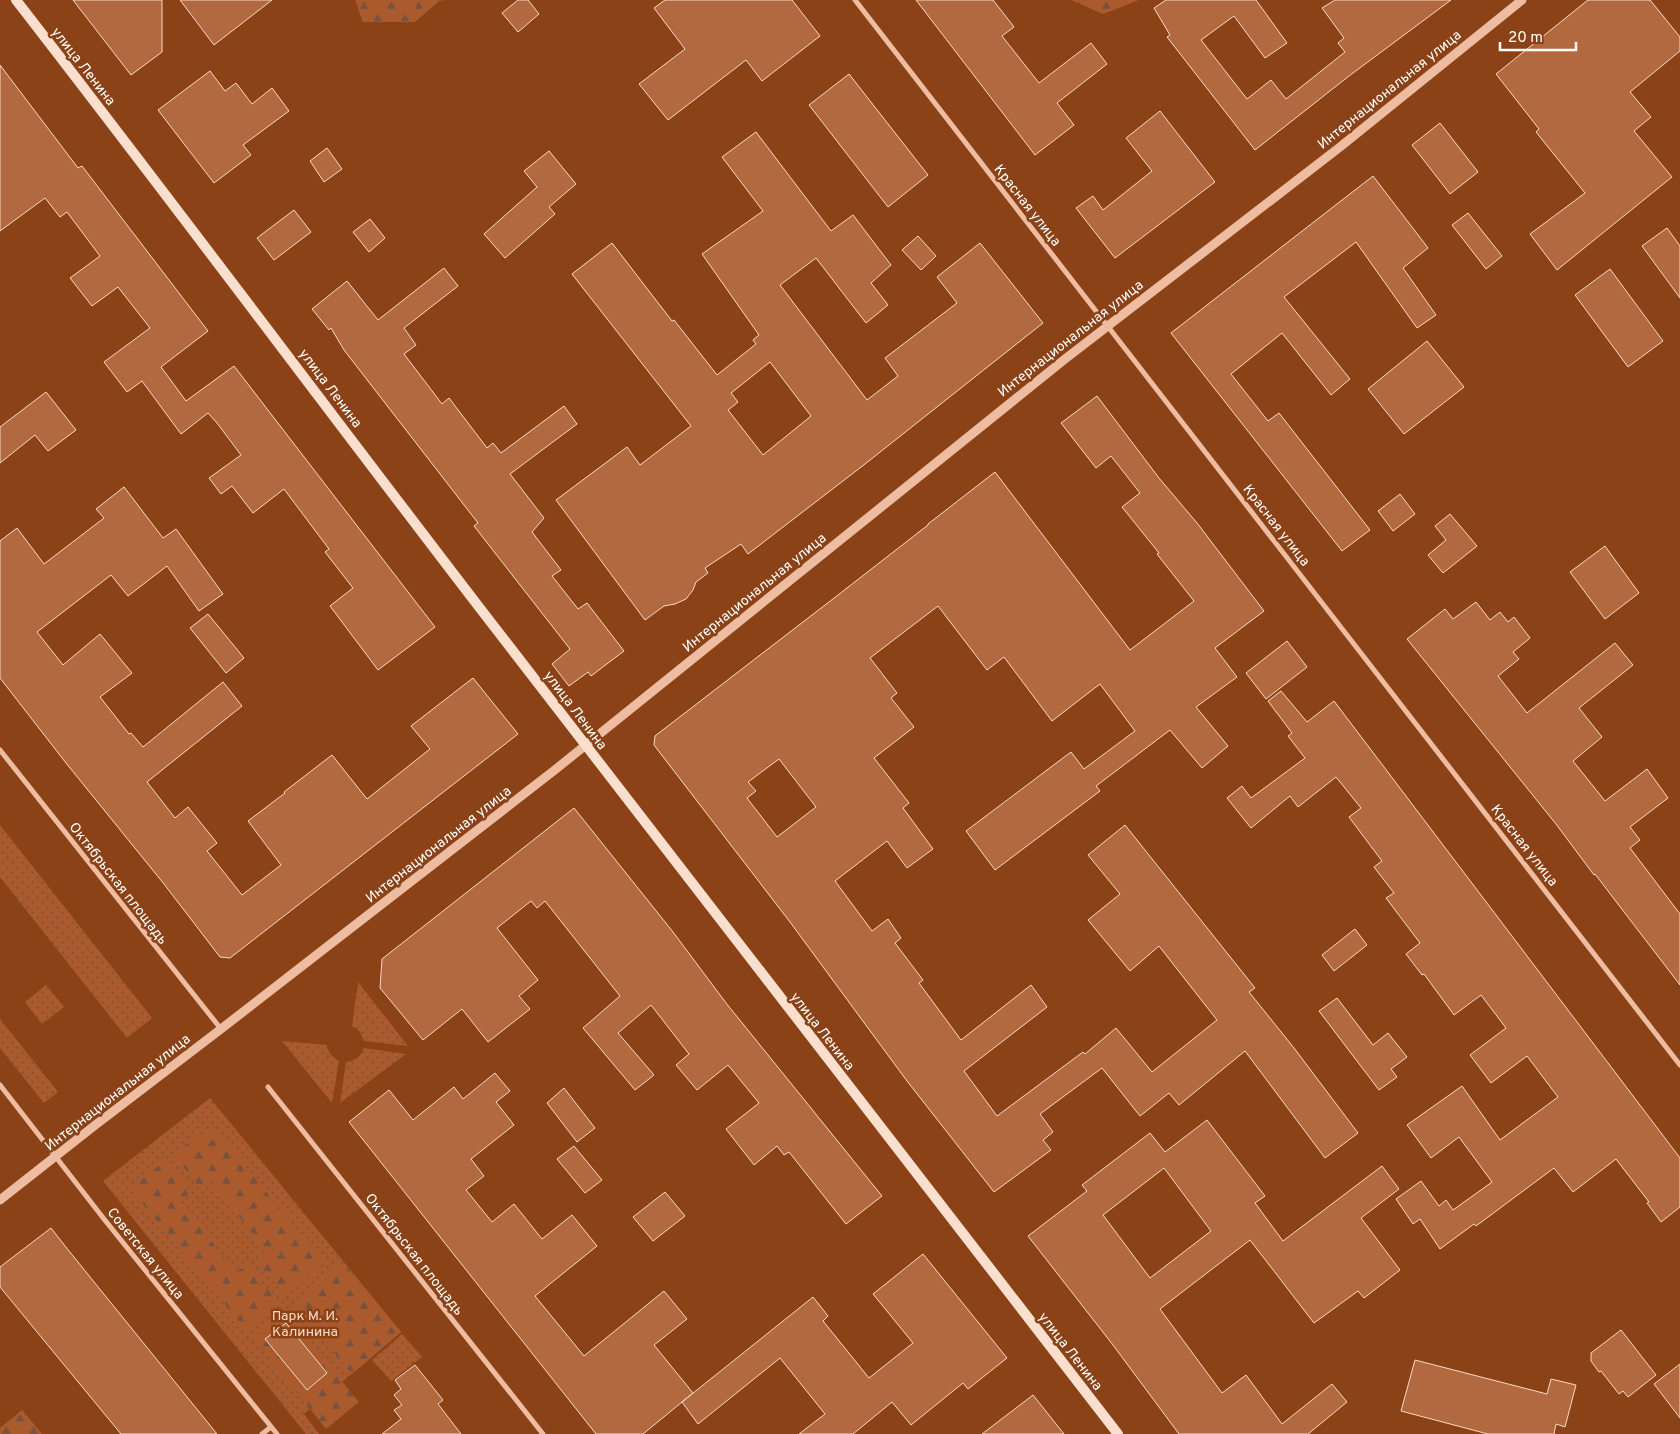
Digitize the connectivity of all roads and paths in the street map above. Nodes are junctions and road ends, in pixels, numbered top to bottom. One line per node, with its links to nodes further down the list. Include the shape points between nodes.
1 (16, 0): 5 (main road, улица Ленина)
2 (855, 0): 4 (street, Красная улица)
3 (1522, 0): 4 (street, Интернациональная улица, via 1340,147)
4 (1107, 325): 5 (street, Интернациональная улица); 8 (street, Красная улица)
5 (586, 746): 7 (street, Интернациональная улица); 17 (main road, улица Ленина)
6 (0, 750): 7 (street, Октябрьская площадь)
7 (221, 1029): 11 (street, Интернациональная улица)
8 (1680, 1064)
9 (0, 1085): 11 (street, Советская улица)
10 (268, 1087): 16 (street, Октябрьская площадь)
11 (56, 1156): 12 (street, Интернациональная улица); 13 (street, Советская улица)
12 (0, 1200)
13 (271, 1427): 14 (street); 15 (street, Советская улица)
14 (262, 1434)
15 (277, 1434)
16 (543, 1434)
17 (1118, 1434)

